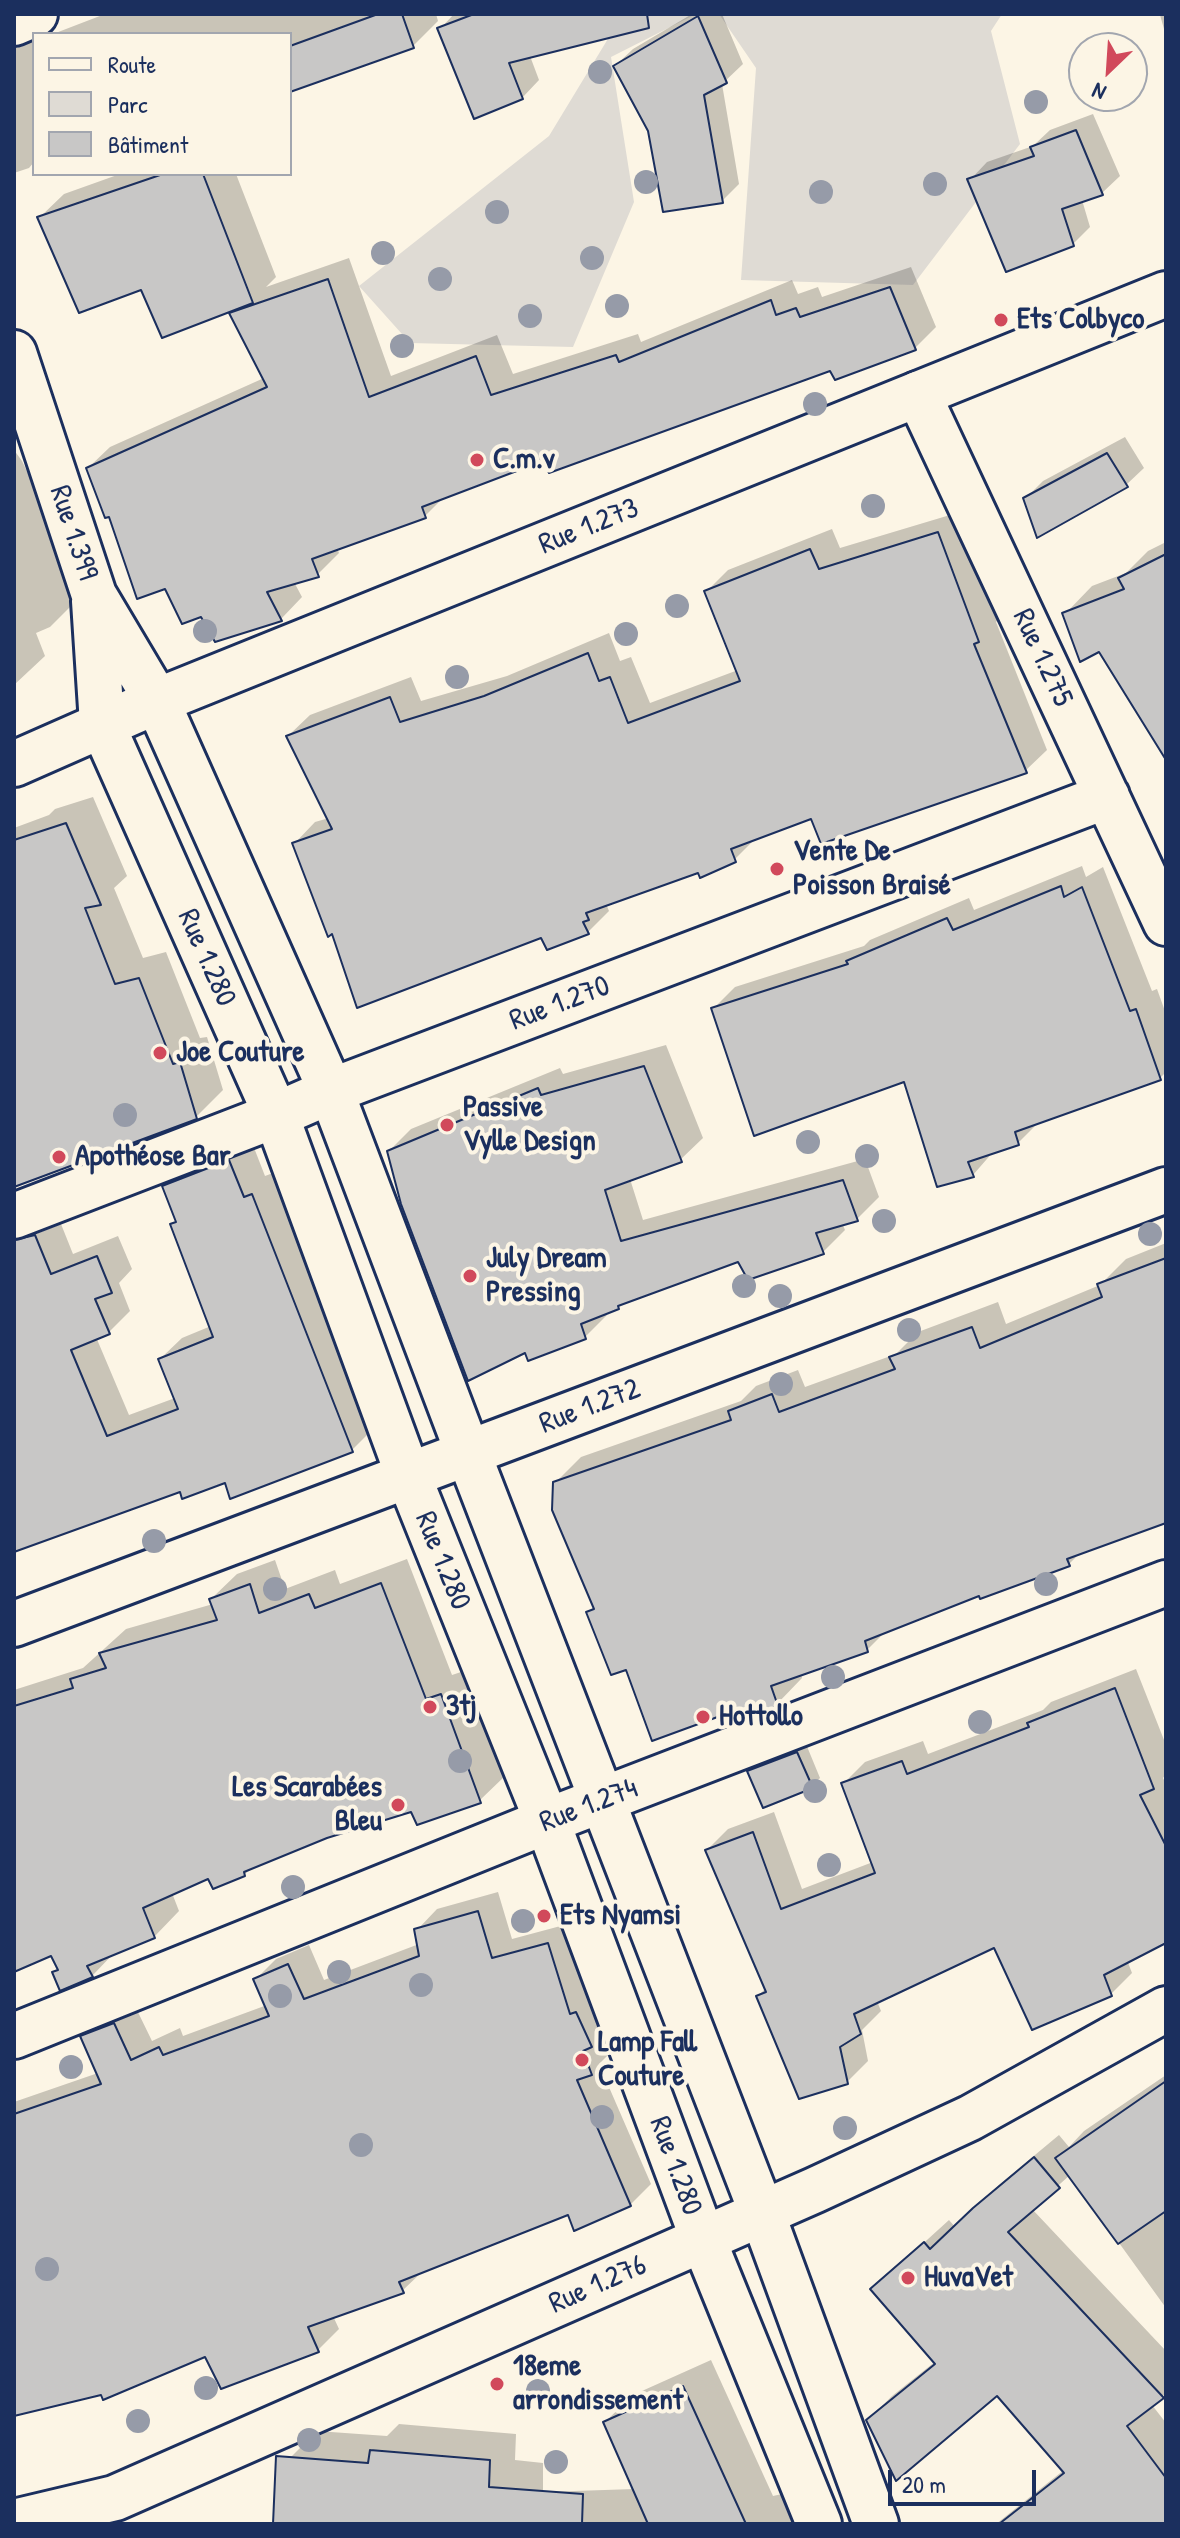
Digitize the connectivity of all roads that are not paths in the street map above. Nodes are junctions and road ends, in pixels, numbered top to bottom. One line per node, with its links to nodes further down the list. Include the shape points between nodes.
1 (35, 14): 2 (street)
2 (14, 23)
3 (1166, 294): 5 (street, Rue 1.273)
4 (14, 353): 6 (street, Rue 1.399)
5 (918, 394): 7 (street, Rue 1.273); 10 (street, Rue 1.275)
6 (94, 595): 7 (street, Rue 1.399); 8 (street, Rue 1.280)
7 (157, 701): 8 (street, Rue 1.273); 12 (street, Rue 1.280)
8 (102, 724): 9 (street, Rue 1.273); 13 (street, Rue 1.280)
9 (14, 764)
10 (1107, 796): 11 (street, Rue 1.275); 12 (street, Rue 1.270)
11 (1166, 923)
12 (331, 1091): 13 (street, Rue 1.270); 16 (street, Rue 1.280)
13 (276, 1115): 15 (street, Rue 1.270); 17 (street, Rue 1.280)
14 (1166, 1190): 16 (street, Rue 1.272)
15 (14, 1216)
16 (468, 1453): 17 (street, Rue 1.272); 20 (street, Rue 1.280)
17 (408, 1475): 19 (street, Rue 1.272); 21 (street, Rue 1.280)
18 (1166, 1583): 20 (street, Rue 1.274)
19 (14, 1624)
20 (601, 1801): 21 (street, Rue 1.274); 24 (street, Rue 1.280)
21 (547, 1821): 23 (street, Rue 1.274); 25 (street, Rue 1.280)
22 (1166, 2009): 24 (street, Rue 1.276, via 970,2118)
23 (14, 2036)
24 (762, 2213): 25 (street, Rue 1.276); 28 (street, Rue 1.280)
25 (703, 2239): 26 (street, Rue 1.276, via 115,2498); 27 (street, Rue 1.280)
26 (14, 2522)
27 (819, 2524)
28 (876, 2524)

